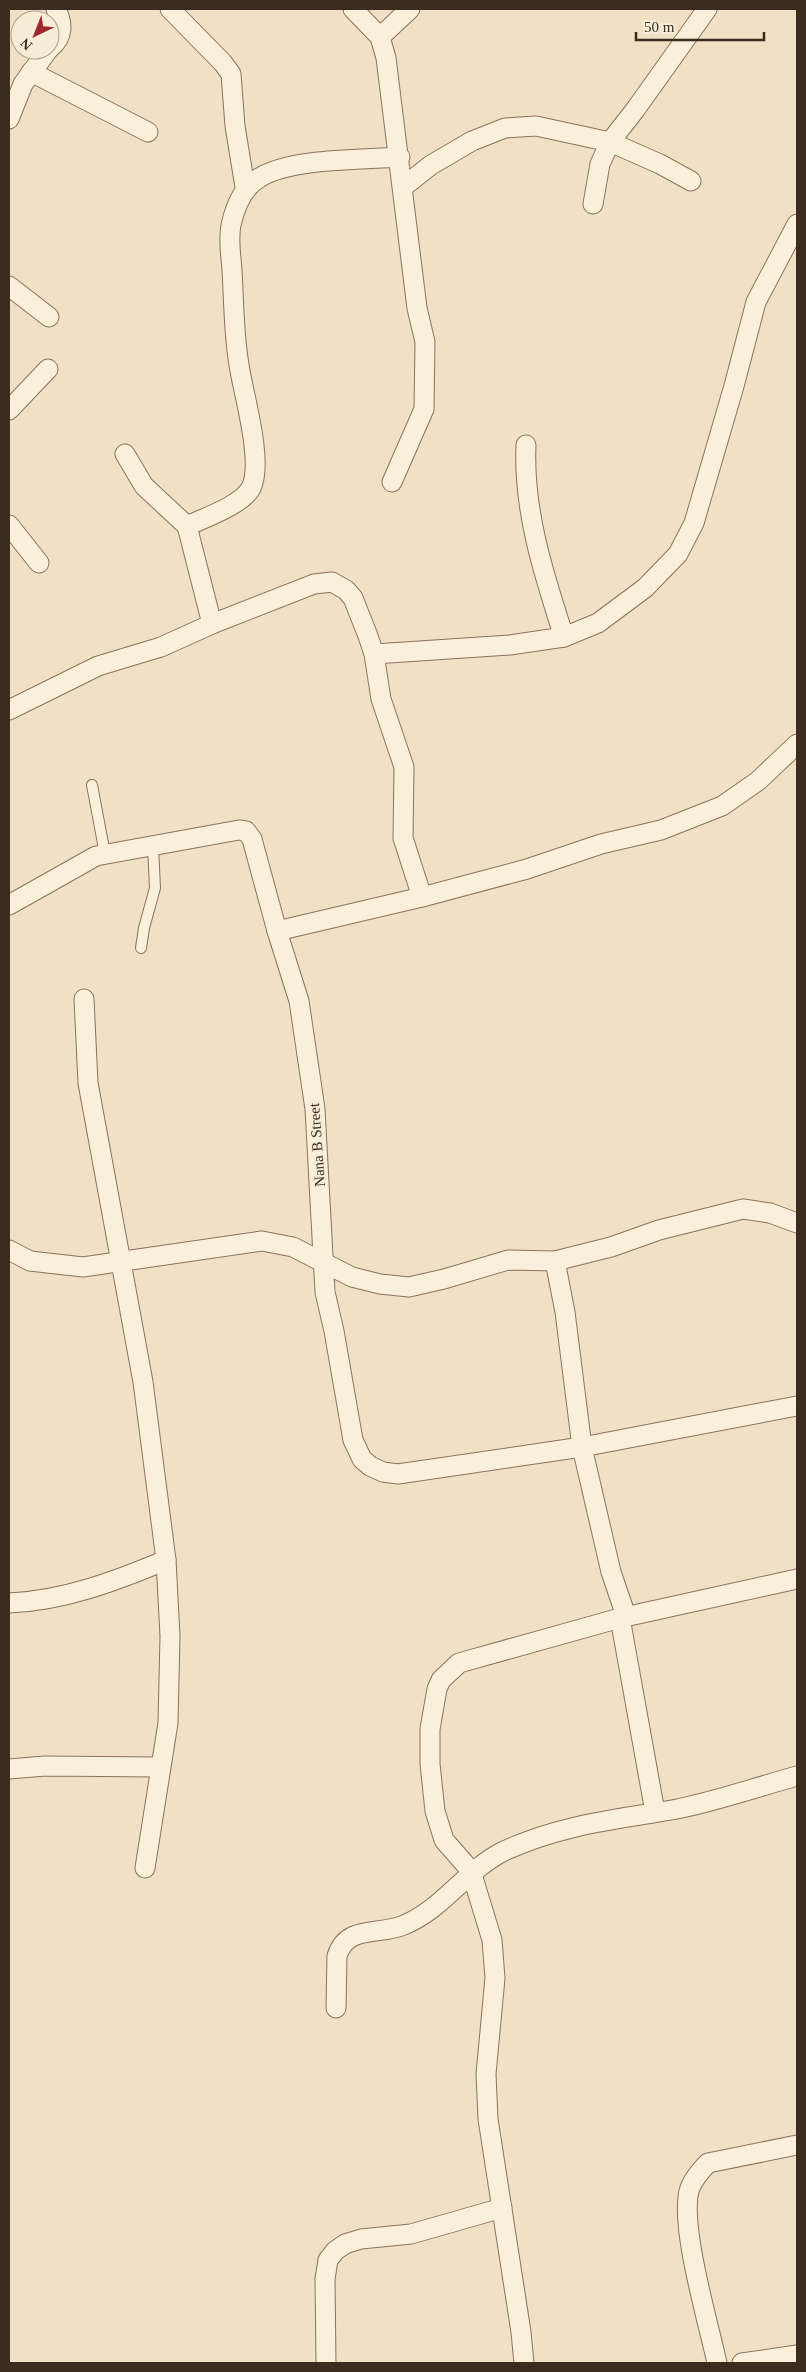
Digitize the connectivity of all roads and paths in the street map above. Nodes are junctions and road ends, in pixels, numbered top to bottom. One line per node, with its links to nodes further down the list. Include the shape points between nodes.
1 (170, 9): 15 (street, via 231,74 235,126)
2 (353, 9): 7 (street)
3 (410, 9): 7 (street)
4 (707, 9): 12 (street)
5 (60, 17): 6 (street)
6 (60, 33)
7 (380, 37): 13 (street, via 391,87)
8 (40, 60): 9 (street)
9 (31, 72): 10 (street); 11 (street)
10 (9, 119)
11 (148, 132)
12 (610, 142): 14 (street); 16 (street, via 536,126 505,128 472,141); 17 (street, via 600,164)
13 (400, 157): 15 (street, via 296,166 260,177); 16 (street)
14 (692, 181)
15 (246, 187): 27 (street, via 230,235 235,332 252,431 254,471 250,488 238,501)
16 (403, 187): 25 (street, via 417,308 425,342 425,383 424,409)
17 (593, 204)
18 (797, 224): 30 (street, via 756,302 705,491 678,554 645,588 598,623)
19 (9, 286): 20 (street)
20 (49, 317)
21 (48, 370): 22 (street)
22 (9, 410)
23 (526, 445): 30 (street, via 525,472 534,534)
24 (126, 454): 27 (street, via 144,486)
25 (392, 482)
26 (9, 525): 28 (street)
27 (186, 526): 29 (street)
28 (39, 563)
29 (212, 624): 31 (street, via 314,584 332,582 353,598); 32 (street, via 161,647 98,666)
30 (564, 637): 31 (street, via 510,645)
31 (374, 654): 37 (street, via 381,699 404,767 404,838)
32 (9, 710)
33 (797, 744): 37 (street, via 758,781 722,806 661,830 601,844 527,869)
34 (92, 784): 36 (lane)
35 (153, 846): 36 (street); 39 (street, Nana B Street, via 246,831 252,838); 40 (lane, via 155,888)
36 (105, 854): 38 (street, via 70,869)
37 (422, 897): 39 (street)
38 (9, 905)
39 (277, 931): 46 (street, Nana B Street, via 299,1001 314,1099)
40 (141, 948)
41 (84, 999): 45 (street, via 88,1083)
42 (797, 1223): 44 (street, via 743,1208)
43 (9, 1250): 45 (street, via 30,1261 54,1266 83,1267)
44 (555, 1261): 46 (street, via 508,1260 409,1287 352,1277); 48 (street, via 565,1312)
45 (122, 1262): 46 (street, via 262,1241 293,1246); 49 (street, via 143,1382)
46 (324, 1264): 48 (street, Nana B Street, via 325,1292 353,1440 362,1459 370,1466 398,1474)
47 (797, 1406): 48 (street)
48 (582, 1447): 52 (street)
49 (166, 1560): 51 (street, via 112,1582 32,1602); 53 (street, via 170,1636 168,1713)
50 (797, 1579): 52 (street)
51 (9, 1604)
52 (623, 1617): 56 (street); 58 (street, via 459,1663 441,1680 430,1729 435,1811 444,1840)
53 (159, 1767): 54 (street, via 45,1766); 57 (street)
54 (9, 1769)
55 (797, 1776): 56 (street, via 678,1809)
56 (655, 1812): 58 (street, via 564,1828 504,1852)
57 (145, 1868)
58 (471, 1871): 59 (street, via 429,1911 405,1925 350,1936 344,1942 337,1956); 61 (street, via 492,1940 495,1978 486,2074 487,2101)
59 (336, 2008)
60 (797, 2145): 65 (street, via 708,2163 698,2172 690,2189 686,2209 691,2245)
61 (502, 2208): 63 (street, via 411,2234 361,2239 335,2251 328,2260 325,2279); 64 (street)
62 (797, 2355): 66 (street)
63 (326, 2363)
64 (524, 2363)
65 (717, 2363)
66 (742, 2363)

